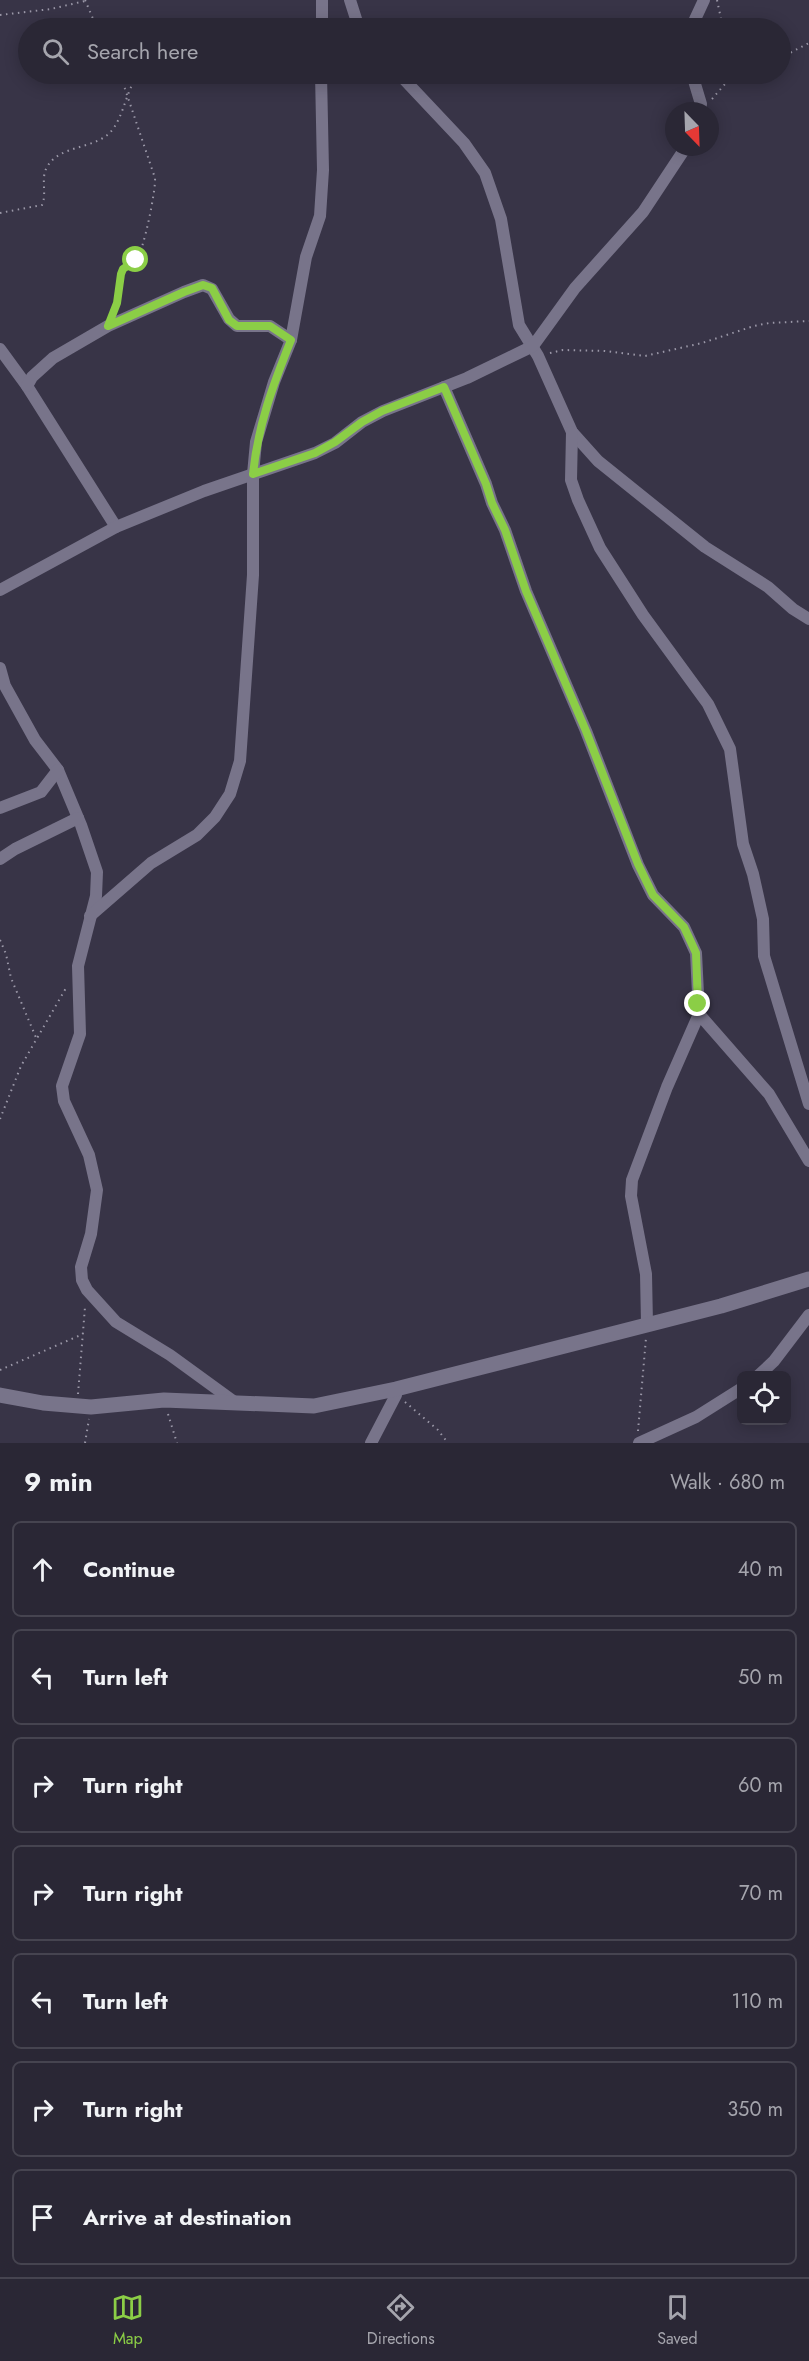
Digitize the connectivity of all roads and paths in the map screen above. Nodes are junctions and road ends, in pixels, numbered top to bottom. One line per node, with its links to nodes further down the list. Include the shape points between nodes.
1 (322, 0): 8 (street)
2 (350, 0): 9 (street)
3 (704, 0): 10 (street)
4 (717, 0): 11 (path)
5 (85, 1): 6 (path); 7 (path)
6 (0, 15)
7 (93, 18)
8 (322, 18)
9 (357, 18)
10 (696, 18)
11 (721, 18)
12 (809, 43): 13 (path)
13 (791, 52)
14 (123, 84): 20 (path)
15 (134, 84): 20 (path)
16 (321, 84): 27 (street, via 320,216 306,257)
17 (408, 84): 29 (street, via 464,143 485,173 501,219 519,325)
18 (695, 84): 21 (street)
19 (726, 84): 22 (path)
20 (127, 96): 24 (path, via 108,134 50,162 45,170 42,206); 26 (path, via 156,189 144,242 136,260 123,269)
21 (700, 102)
22 (709, 102)
23 (680, 156): 29 (street, via 643,212 575,288)
24 (0, 213)
25 (809, 321): 29 (path, via 754,326 645,356 605,351)
26 (108, 326): 27 (street, via 203,285 212,288 229,320 237,326 270,326); 30 (street, via 53,358)
27 (291, 340): 33 (street, via 261,424)
28 (0, 349): 30 (street)
29 (536, 351): 31 (street); 32 (street)
30 (27, 386): 34 (street)
31 (444, 387): 33 (street, via 382,411 315,453); 45 (street, via 638,864 653,895 684,927 696,953)
32 (572, 432): 36 (street, via 598,461 705,546); 47 (street, via 571,480 600,548 708,704 730,749 743,844 763,920 764,956)
33 (253, 474): 34 (street); 42 (street, via 253,575 240,761 230,794 215,818 197,835 151,863)
34 (116, 527): 35 (street)
35 (0, 590)
36 (809, 619)
37 (0, 668): 38 (street, via 5,686 35,740)
38 (58, 770): 39 (street, via 41,792); 40 (street)
39 (0, 808)
40 (78, 818): 41 (street); 42 (street, via 97,872)
41 (0, 859)
42 (90, 916): 44 (street)
43 (0, 940): 46 (path)
44 (78, 966): 46 (path); 51 (street, via 80,1034 62,1086 64,1101 89,1155 97,1191)
45 (699, 1014): 49 (street, via 769,1094); 53 (street, via 632,1179 631,1196 646,1275)
46 (37, 1040): 48 (path, via 21,1066)
47 (809, 1104)
48 (0, 1119)
49 (809, 1161)
50 (809, 1279): 53 (street)
51 (81, 1280): 54 (path, via 86,1308); 61 (street, via 116,1322)
52 (809, 1315): 56 (street)
53 (647, 1324): 58 (street); 63 (path)
54 (83, 1334): 55 (path); 62 (path)
55 (0, 1370)
56 (763, 1371)
57 (737, 1391): 63 (street, via 696,1417)
58 (396, 1392): 61 (street, via 314,1406); 66 (street); 67 (path)
59 (0, 1395): 62 (street, via 43,1404)
60 (164, 1400): 61 (street); 62 (street); 65 (path)
61 (236, 1402)
62 (84, 1406): 64 (path)
63 (638, 1437)
64 (85, 1443)
65 (177, 1443)
66 (371, 1443)
67 (448, 1443)

